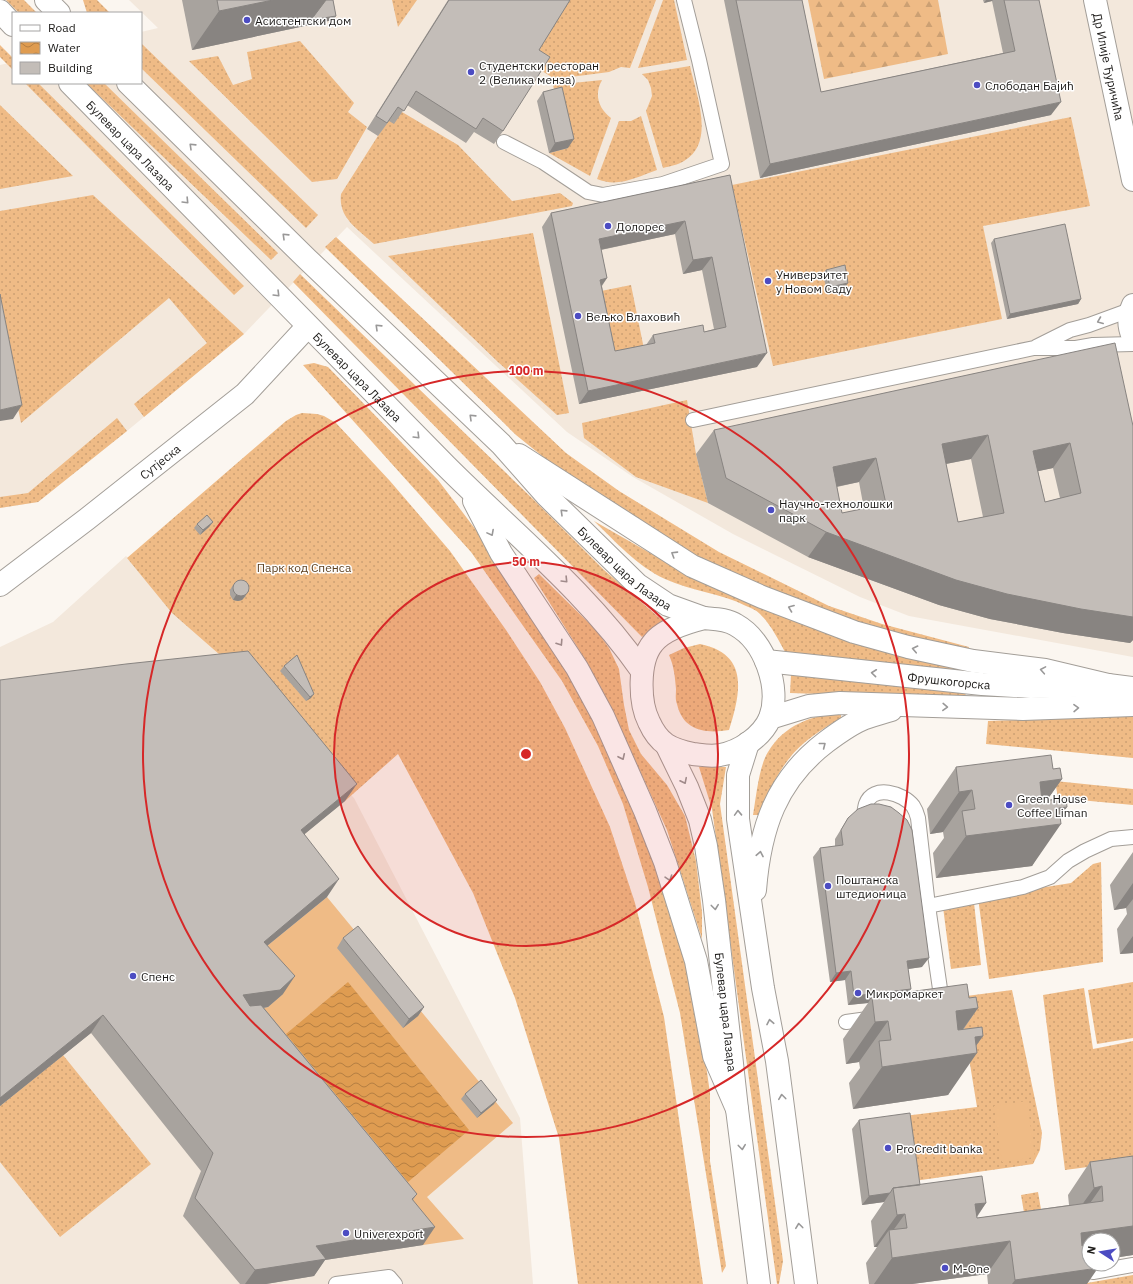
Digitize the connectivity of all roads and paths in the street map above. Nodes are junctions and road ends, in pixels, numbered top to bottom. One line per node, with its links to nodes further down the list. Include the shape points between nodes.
1 (46, 0): 5 (main road)
2 (684, 0): 9 (lane, via 722,164 663,184 603,196 588,192 543,162)
3 (1095, 0): 10 (main road, Др Илије Ђуричића)
4 (0, 11): 6 (main road)
5 (58, 12)
6 (12, 24)
7 (71, 84): 12 (main road, Булевар цара Лазара, one-way to 12)
8 (129, 84): 17 (main road, Булевар цара Лазара, one-way to 8)
9 (504, 142)
10 (1133, 180)
11 (1132, 307): 13 (main road, via 1129,319); 15 (lane, one-way to 15, via 1070,330)
12 (308, 326): 18 (main road, Булевар цара Лазара, one-way to 18); 19 (main road, Сутјеска, via 246,394)
13 (1133, 336)
14 (1133, 344): 15 (lane)
15 (1034, 348): 16 (lane, via 1011,359 822,400)
16 (693, 420)
17 (500, 444): 20 (main road, Булевар цара Лазара, one-way to 17, via 668,605 638,585 547,496); 23 (main road, one-way to 17, via 1045,670 973,661 908,647 854,632 762,597 692,566)
18 (466, 486): 22 (main road, Булевар цара Лазара, one-way to 22, via 549,564 600,617); 37 (main road, one-way to 37, via 501,553 576,668 603,716 646,811 696,961 714,1056)
19 (0, 585)
20 (704, 618): 21 (main road, via 724,620 736,625 759,646); 22 (main road, via 673,629 653,643)
21 (766, 661): 23 (main road, Фрушкогорска, one-way to 21, via 1031,687 977,684); 27 (main road, via 771,675 773,696)
22 (642, 671): 29 (main road, via 643,702 648,720 655,735)
23 (1108, 685): 24 (main road, Фрушкогорска)
24 (1133, 688)
25 (906, 705): 26 (main road, Фрушкогорска, one-way to 26, via 1023,709); 27 (main road, Фрушкогорска, via 840,703 809,706); 33 (main road, one-way to 25, via 757,868 765,830 785,785 803,761 836,735 864,718)
26 (1133, 705)
27 (770, 718): 28 (main road, via 762,732)
28 (748, 743): 29 (main road, via 735,751 706,756); 33 (main road, one-way to 28, via 739,832 737,790 738,775)
29 (667, 746): 37 (main road, Булевар цара Лазара, one-way to 37, via 688,787 706,846)
30 (864, 813): 32 (lane, via 865,804 870,797 878,793 896,794 913,806 918,818)
31 (1133, 837): 32 (lane, via 1111,839 1068,861 1050,877 1023,887)
32 (928, 906): 34 (lane, via 941,995 938,1005 931,1011)
33 (753, 921): 40 (main road, one-way to 33, via 777,1060)
34 (923, 1012)
35 (885, 1017): 36 (lane)
36 (846, 1022)
37 (737, 1109): 41 (main road, Булевар цара Лазара, one-way to 41)
38 (1133, 1265): 39 (lane)
39 (1121, 1267)
40 (805, 1274): 44 (lane)
41 (755, 1278)
42 (336, 1284): 43 (lane, via 389,1277)
43 (395, 1284)
44 (794, 1284)

